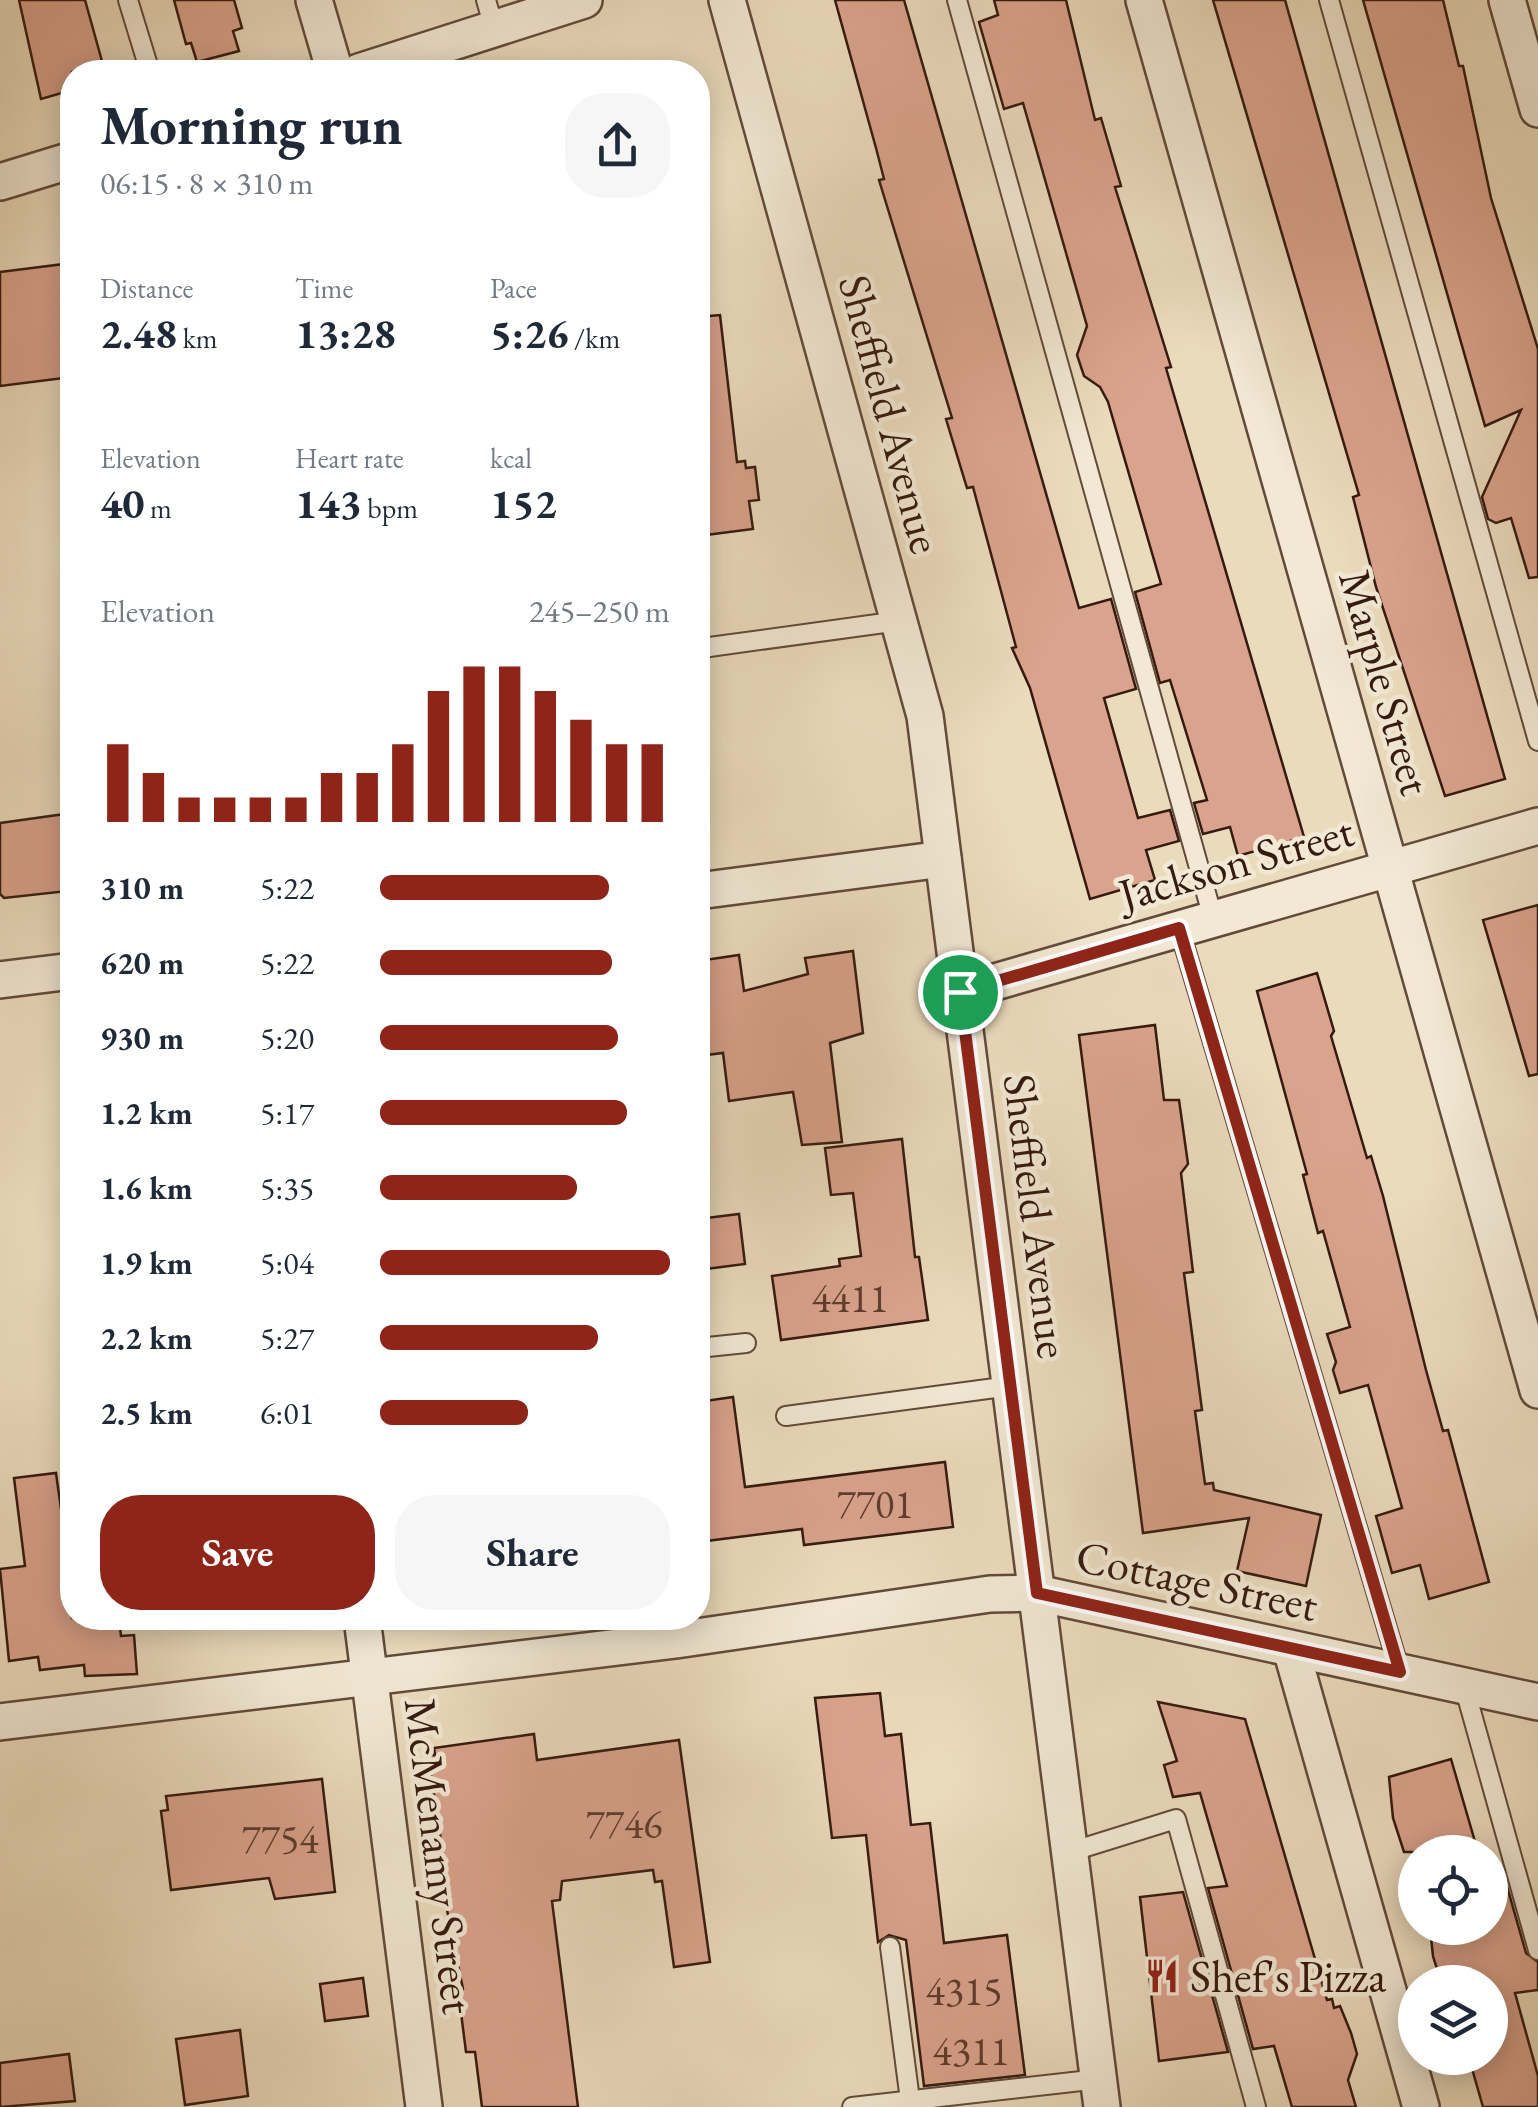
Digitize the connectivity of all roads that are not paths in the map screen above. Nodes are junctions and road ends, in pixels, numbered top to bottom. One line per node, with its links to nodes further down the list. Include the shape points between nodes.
1 (128, 0): 10 (lane)
2 (314, 0): 11 (street)
3 (584, 0): 9 (street)
4 (727, 0): 16 (street, Sheffield Avenue)
5 (957, 0): 23 (lane)
6 (1144, 0): 21 (street, Marple Street)
7 (1329, 0): 18 (lane)
8 (1507, 0): 13 (street)
9 (490, 14): 12 (street)
10 (146, 60)
11 (332, 60)
12 (386, 60)
13 (1538, 108)
14 (60, 164): 15 (street)
15 (0, 182)
16 (898, 621): 17 (lane); 20 (street, Sheffield Avenue, via 925,716)
17 (710, 647)
18 (1538, 741)
19 (1538, 826): 21 (street, Jackson Street)
20 (943, 859): 22 (street); 27 (street, Sheffield Avenue)
21 (1389, 868): 23 (street, Jackson Street); 31 (street, Marple Street)
22 (710, 889)
23 (1214, 918): 24 (street, Jackson Street)
24 (1179, 928): 27 (street, Jackson Street); 38 (lane)
25 (60, 972): 26 (street)
26 (0, 980)
27 (960, 992): 30 (street, Sheffield Avenue)
28 (746, 1343): 29 (lane)
29 (710, 1347)
30 (1010, 1386): 32 (lane); 33 (street, Sheffield Avenue)
31 (1538, 1390)
32 (786, 1416)
33 (1037, 1593): 34 (street, Cottage Street); 37 (street, Cottage Street); 43 (street, Sheffield Avenue)
34 (710, 1625)
35 (363, 1630): 39 (street, McMenamy Street)
36 (668, 1630): 39 (street, Cottage Street)
37 (1291, 1649): 38 (street, Cottage Street); 51 (street)
38 (1400, 1672): 40 (street, Cottage Street)
39 (369, 1675): 42 (street, Cottage Street); 48 (street, McMenamy Street)
40 (1464, 1686): 41 (street, Cottage Street); 45 (lane)
41 (1538, 1702)
42 (0, 1722)
43 (1070, 1852): 46 (street, Sheffield Avenue); 50 (lane, via 1176,1819)
44 (890, 1947): 47 (lane)
45 (1538, 1950)
46 (1100, 2093): 47 (lane)
47 (910, 2100): 49 (lane)
48 (424, 2107)
49 (852, 2107)
50 (1256, 2107)
51 (1421, 2107)

